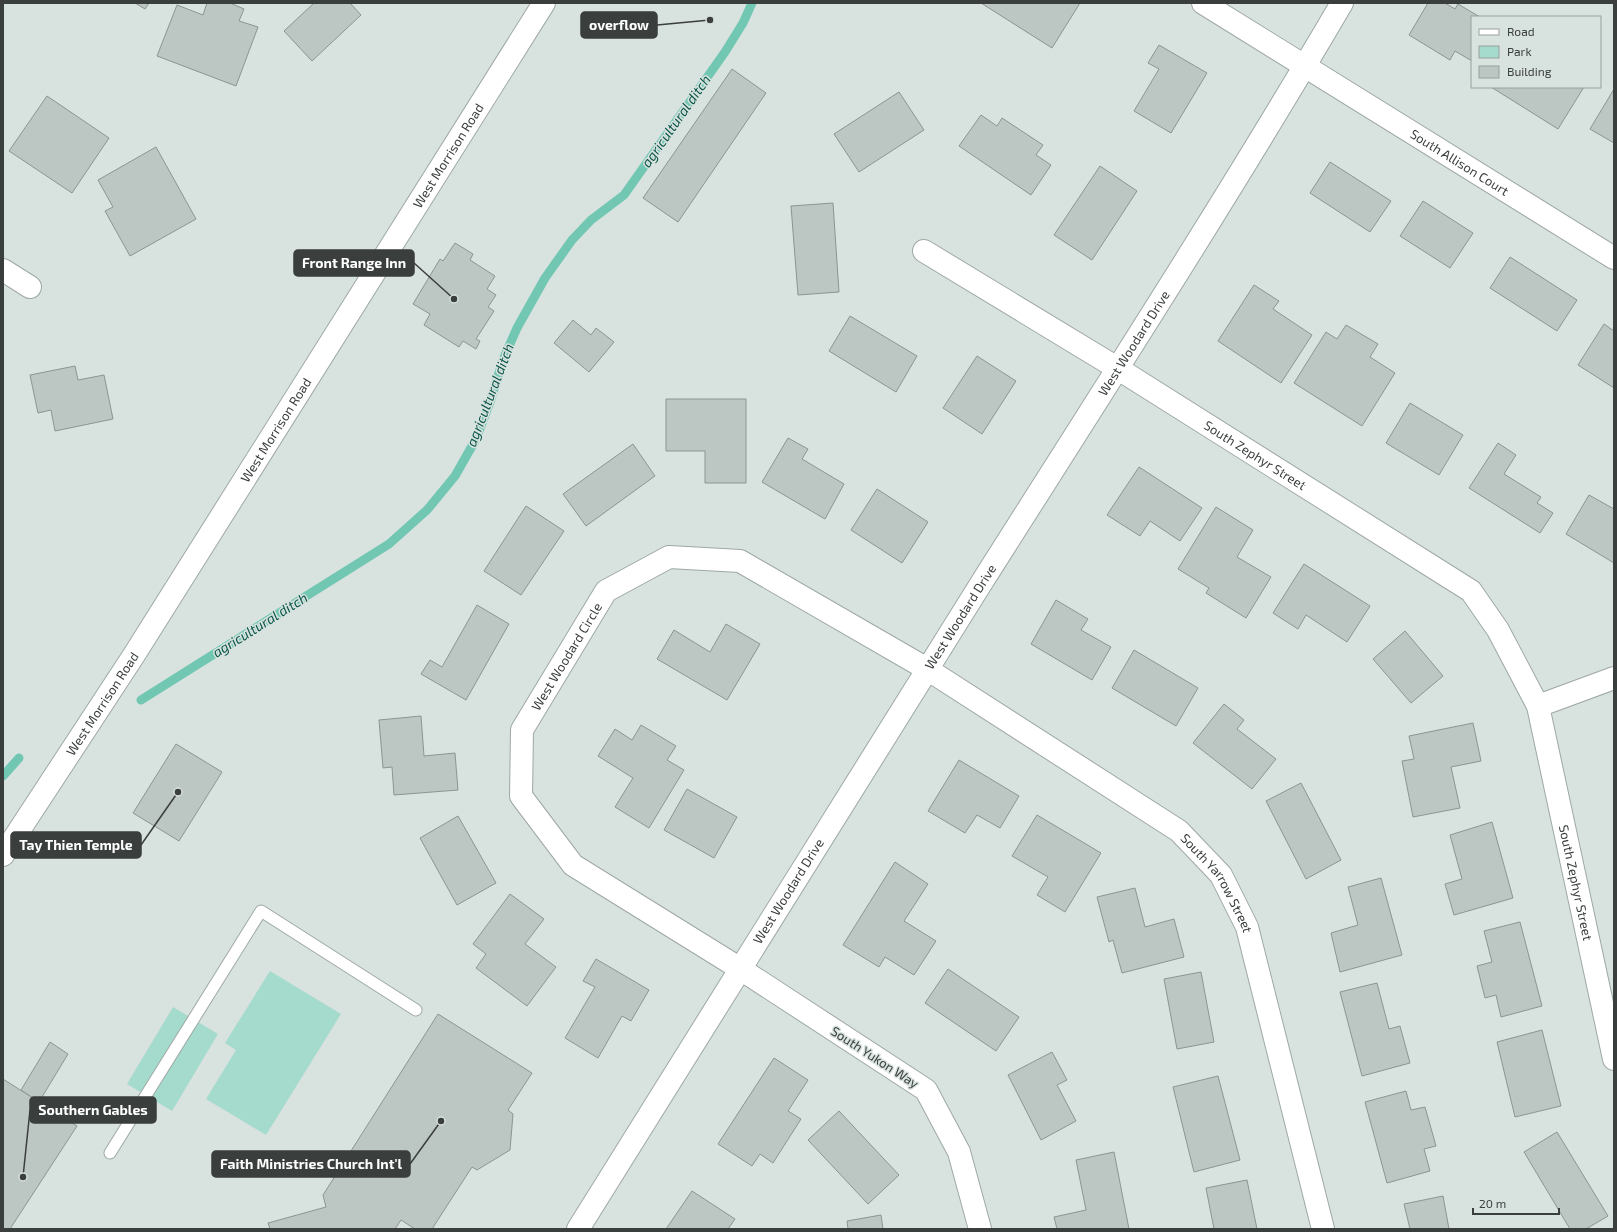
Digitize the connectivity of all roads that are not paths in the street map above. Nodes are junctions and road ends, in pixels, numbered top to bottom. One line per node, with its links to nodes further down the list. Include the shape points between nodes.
1 (544, 3): 13 (street, West Morrison Road, via 134,655)
2 (1203, 3): 4 (street, South Allison Court)
3 (1342, 3): 4 (street, West Woodard Drive)
4 (1304, 67): 6 (street, South Allison Court); 9 (street, West Woodard Drive)
5 (924, 251): 9 (street, South Zephyr Street)
6 (1614, 258)
7 (3, 270): 8 (street)
8 (30, 286)
9 (1117, 368): 10 (street, West Woodard Drive); 12 (street, South Zephyr Street, via 1471,591 1498,630)
10 (927, 669): 14 (street, West Woodard Drive); 14 (street, West Woodard Circle, via 740,561 669,558 606,591 522,730 521,796 573,865); 20 (street, South Yarrow Street, via 1179,831 1221,875 1247,927)
11 (1614, 678): 12 (street)
12 (1538, 706): 16 (street, South Zephyr Street)
13 (3, 854)
14 (739, 968): 18 (street, West Woodard Drive); 19 (street, South Yukon Way, via 926,1090 959,1152)
15 (416, 1010): 17 (lane, via 261,911)
16 (1614, 1059)
17 (110, 1153)
18 (578, 1229)
19 (980, 1229)
20 (1323, 1229)

